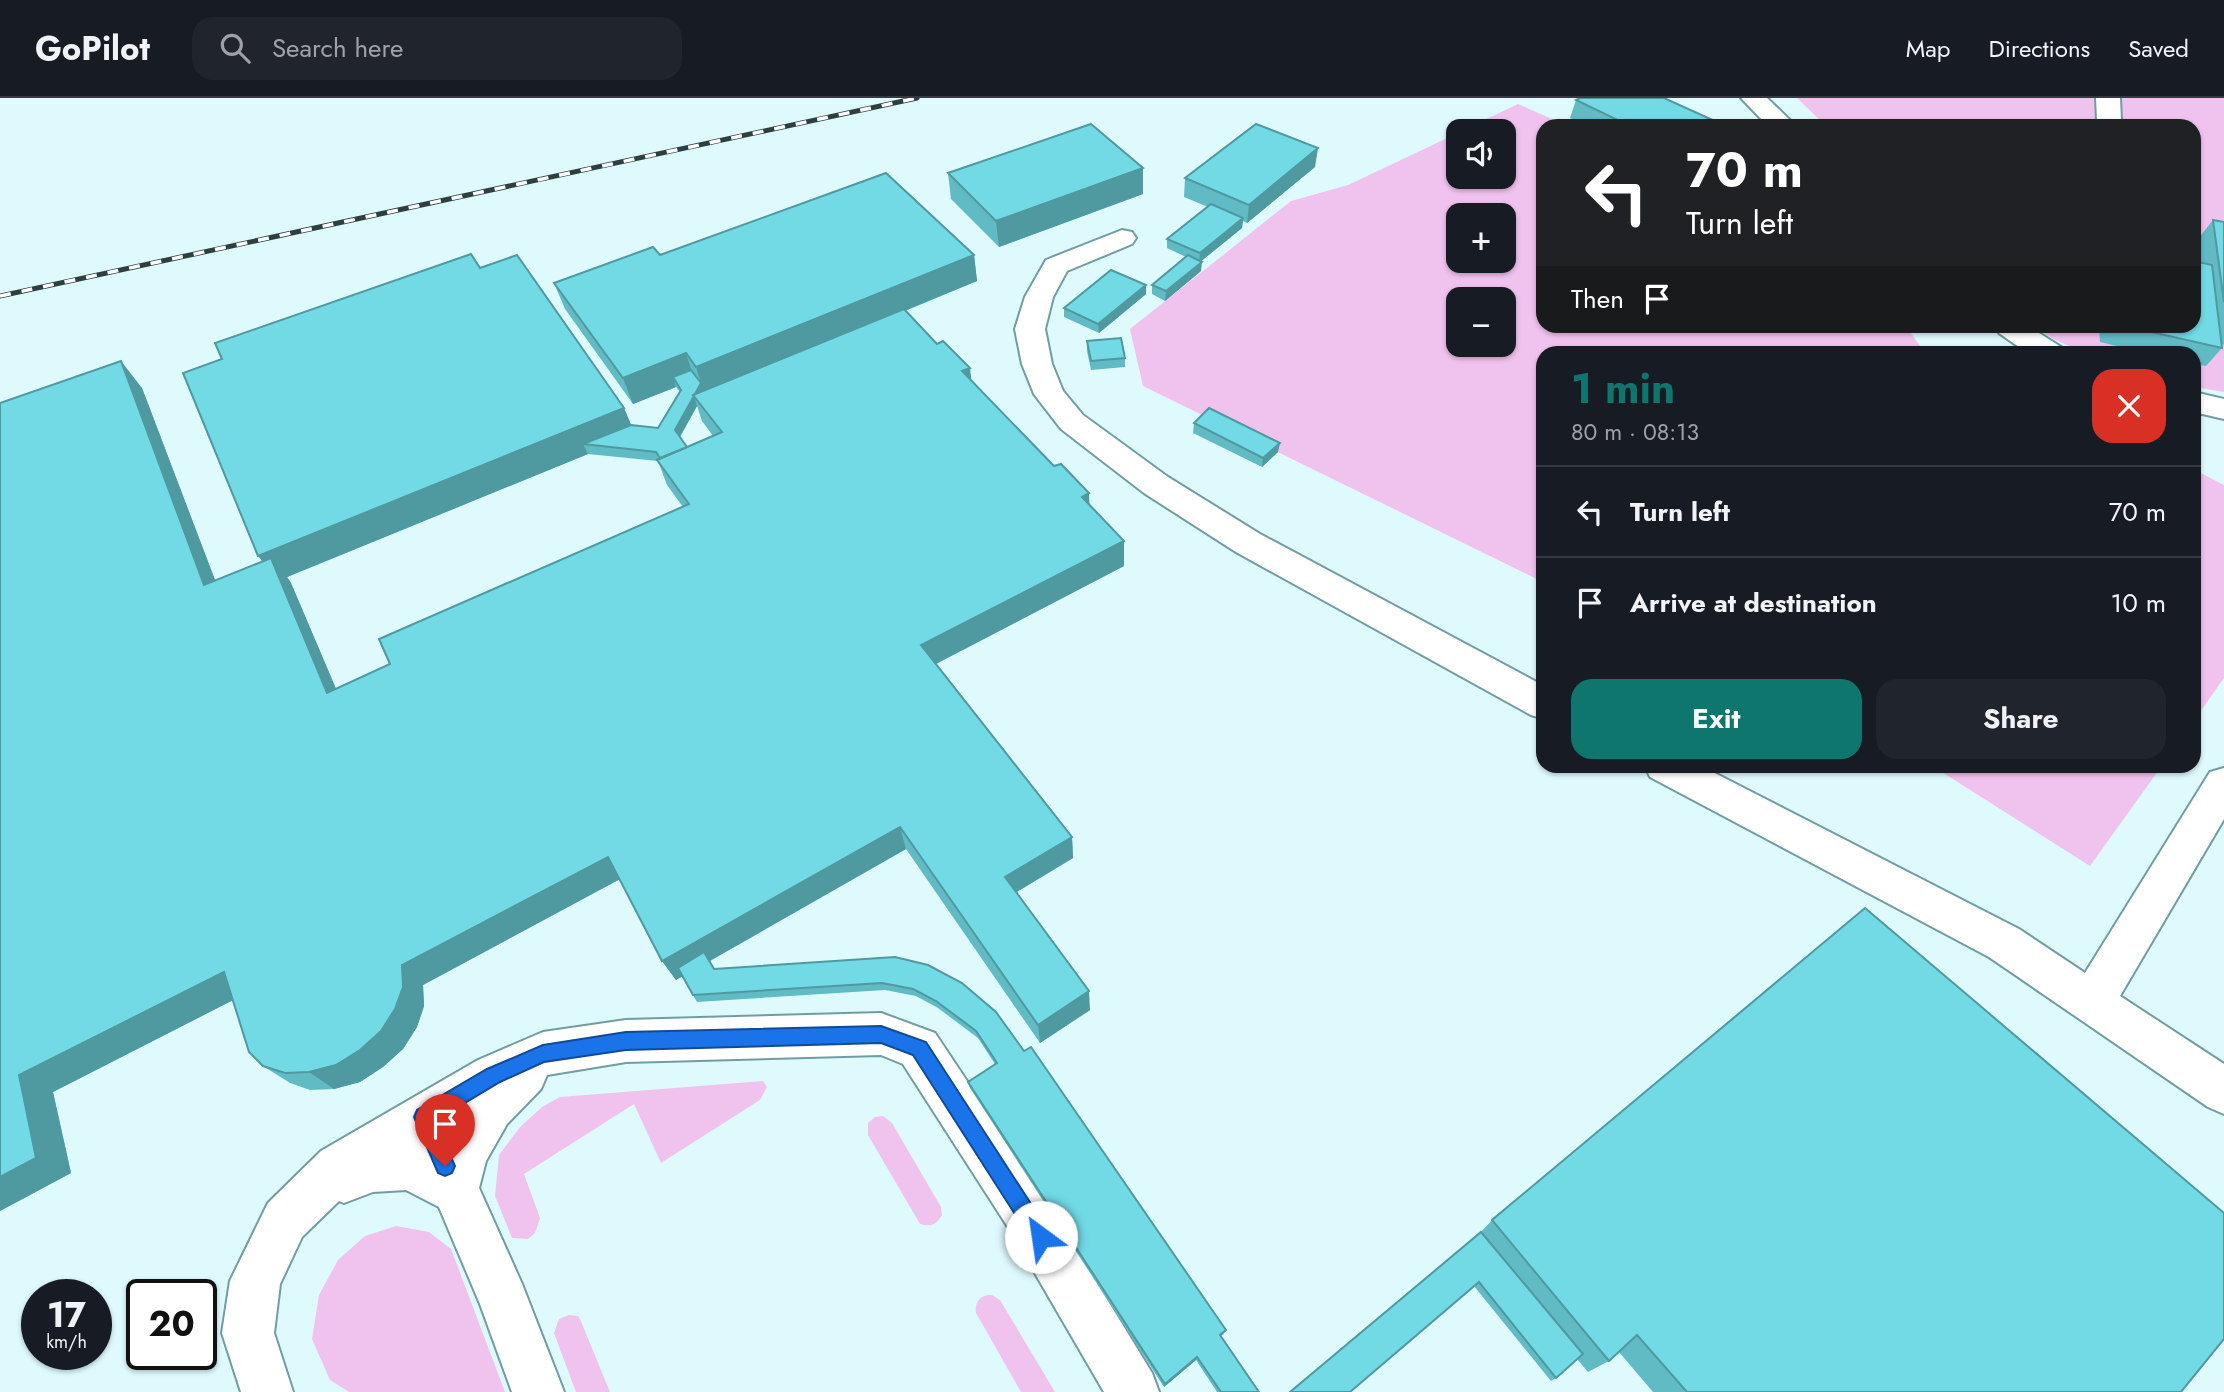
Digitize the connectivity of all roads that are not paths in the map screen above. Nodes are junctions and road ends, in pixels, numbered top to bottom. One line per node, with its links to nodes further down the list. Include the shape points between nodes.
1 (1753, 98): 3 (lane)
2 (2108, 98): 4 (lane)
3 (1776, 119)
4 (2109, 119)
5 (1122, 238): 10 (lane, via 1056,266 1039,297 1030,329 1049,394 1072,422 1156,485 1248,543)
6 (2019, 333): 7 (lane)
7 (2038, 346)
8 (2201, 404): 9 (lane)
9 (2224, 409)
10 (1536, 700)
11 (1677, 773): 13 (lane, via 2004,943)
12 (2224, 784): 13 (lane)
13 (2092, 1002): 15 (lane)
14 (543, 1054): 16 (lane); 18 (lane, via 491,1108 464,1153); 21 (lane, via 626,1041 881,1034 919,1048 1028,1215)
15 (2224, 1091)
16 (424, 1117): 17 (lane, via 338,1168); 18 (lane)
17 (318, 1188): 18 (lane, via 373,1168 409,1166); 19 (lane, via 285,1220 255,1281 248,1333)
18 (455, 1190): 20 (lane)
19 (267, 1392)
20 (538, 1392)
21 (1133, 1392)

